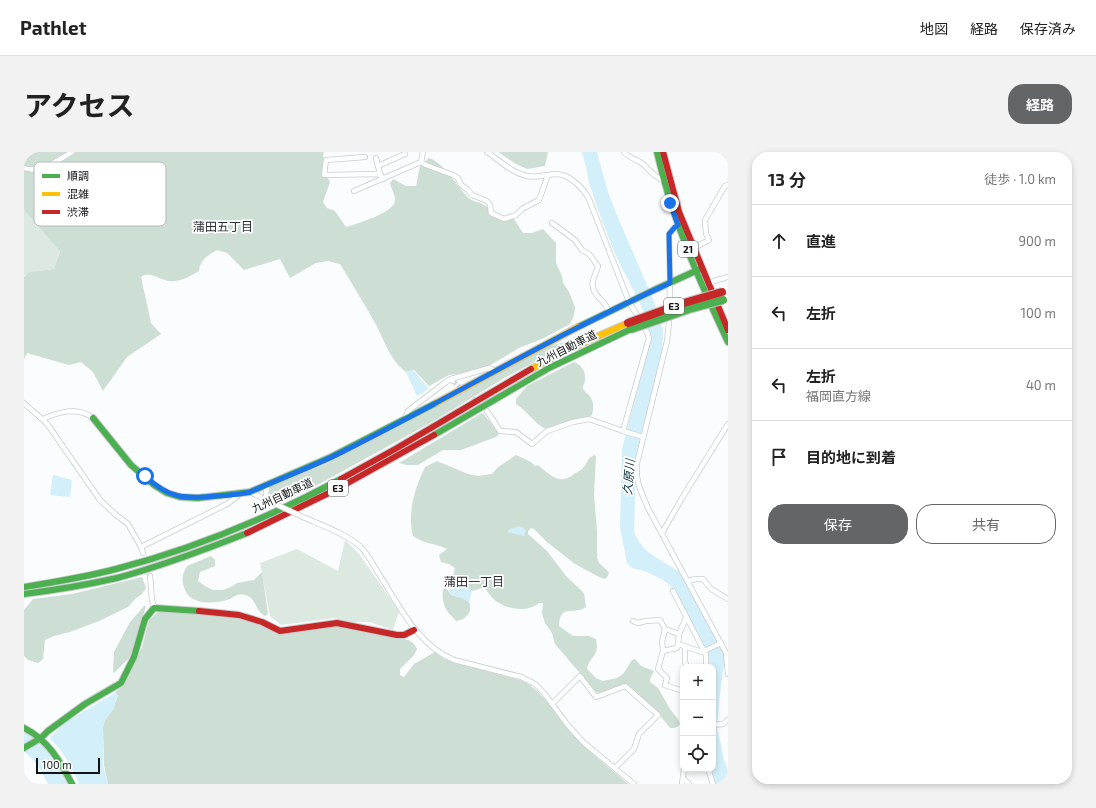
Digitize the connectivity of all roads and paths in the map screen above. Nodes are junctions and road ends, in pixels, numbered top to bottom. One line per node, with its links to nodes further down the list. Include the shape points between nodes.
1 (72, 152): 10 (street)
2 (423, 152): 11 (street)
3 (487, 152): 16 (street, via 520,173 528,176)
4 (624, 152): 18 (street)
5 (657, 152): 18 (main road, 21)
6 (662, 152): 23 (main road, 21)
7 (405, 154): 12 (street)
8 (365, 157): 15 (street, via 326,160 324,175)
9 (376, 158): 12 (street)
10 (53, 162)
11 (421, 162): 16 (street, via 458,178 461,185 472,195 487,201 491,213 504,219 516,215 539,200); 17 (street)
12 (378, 166): 15 (street)
13 (24, 168): 14 (street)
14 (34, 171)
15 (380, 174): 17 (street)
16 (548, 175): 29 (street, via 559,174 586,192)
17 (382, 179): 20 (street)
18 (663, 180): 22 (main road, 21)
19 (728, 185): 23 (street, via 705,220 709,240)
20 (354, 191)
21 (552, 223): 30 (street, via 575,240 598,266 592,282 593,292 606,305)
22 (678, 225): 23 (main road, 21); 26 (street, via 669,234)
23 (691, 250): 24 (main road, 21)
24 (699, 270): 26 (main road); 27 (main road, 21); 34 (main road, 21)
25 (728, 277): 27 (street)
26 (670, 283): 29 (main road); 43 (street, via 668,337)
27 (709, 284): 31 (main road, 21)
28 (725, 296): 32 (main road, 九州自動車道 / E3, bridge, via 679,305)
29 (629, 302): 30 (main road); 42 (street, via 649,338)
30 (609, 312): 35 (main road)
31 (724, 312): 33 (main road, 21)
32 (629, 326): 53 (main road, 九州自動車道 / E3, via 598,336 546,361 373,461 266,516 141,563 92,576); 55 (main road, 九州自動車道 / E3, via 377,467 269,522 209,547 142,570 94,583)
33 (728, 330)
34 (728, 342)
35 (494, 371): 40 (main road); 40 (street, via 489,368 452,380 408,411)
36 (24, 403): 39 (street)
37 (487, 411): 42 (street, via 500,431 516,432 532,444 547,431 584,419 598,421)
38 (93, 418): 39 (street, via 76,411); 46 (main road, via 112,444 159,488 179,497 191,498)
39 (44, 419): 49 (street, via 100,500 128,524)
40 (405, 419): 44 (main road, via 340,452)
41 (728, 424): 48 (street)
42 (623, 431): 43 (street)
43 (641, 436): 48 (street, via 636,472 638,485)
44 (267, 484): 45 (main road); 47 (street, via 266,494)
45 (250, 492): 46 (main road); 47 (street)
46 (240, 494): 49 (street, via 228,504)
47 (269, 501): 61 (street, bridge, via 347,538 360,547)
48 (662, 533): 52 (street)
49 (141, 547): 50 (street)
50 (143, 553)
51 (150, 576): 57 (street)
52 (688, 581): 56 (street, via 703,579 711,589); 63 (street)
53 (24, 587)
54 (673, 591): 58 (street)
55 (24, 594)
56 (727, 597)
57 (154, 608): 61 (main road, via 239,615 287,632 337,623 396,635 404,635); 76 (main road, via 145,619 134,657 121,683 85,704)
58 (686, 618): 62 (street); 67 (street)
59 (633, 621): 60 (street, via 638,623 660,620)
60 (665, 629): 62 (street); 66 (street)
61 (414, 630): 72 (street, via 446,657 528,680 544,693)
62 (679, 634): 64 (street)
63 (721, 643): 67 (street); 70 (street, via 726,653)
64 (678, 644): 65 (street); 66 (street, via 677,648)
65 (685, 647): 67 (street); 68 (street)
66 (663, 651): 71 (street, via 658,669 667,678 665,685)
67 (704, 651): 69 (street)
68 (686, 664)
69 (706, 664)
70 (728, 672)
71 (680, 690)
72 (552, 704): 78 (street, via 583,742); 78 (street, via 580,676 596,697 625,686 658,716 639,734 634,749)
73 (728, 720): 74 (street)
74 (716, 724)
75 (24, 728): 76 (main road)
76 (39, 739): 77 (main road); 82 (main road, via 51,748)
77 (24, 748)
78 (615, 768): 83 (street)
79 (684, 772): 81 (street)
80 (709, 772): 86 (street)
81 (683, 778): 84 (street); 85 (street)
82 (72, 784)
83 (634, 784)
84 (682, 784)
85 (690, 784)
86 (713, 784)

